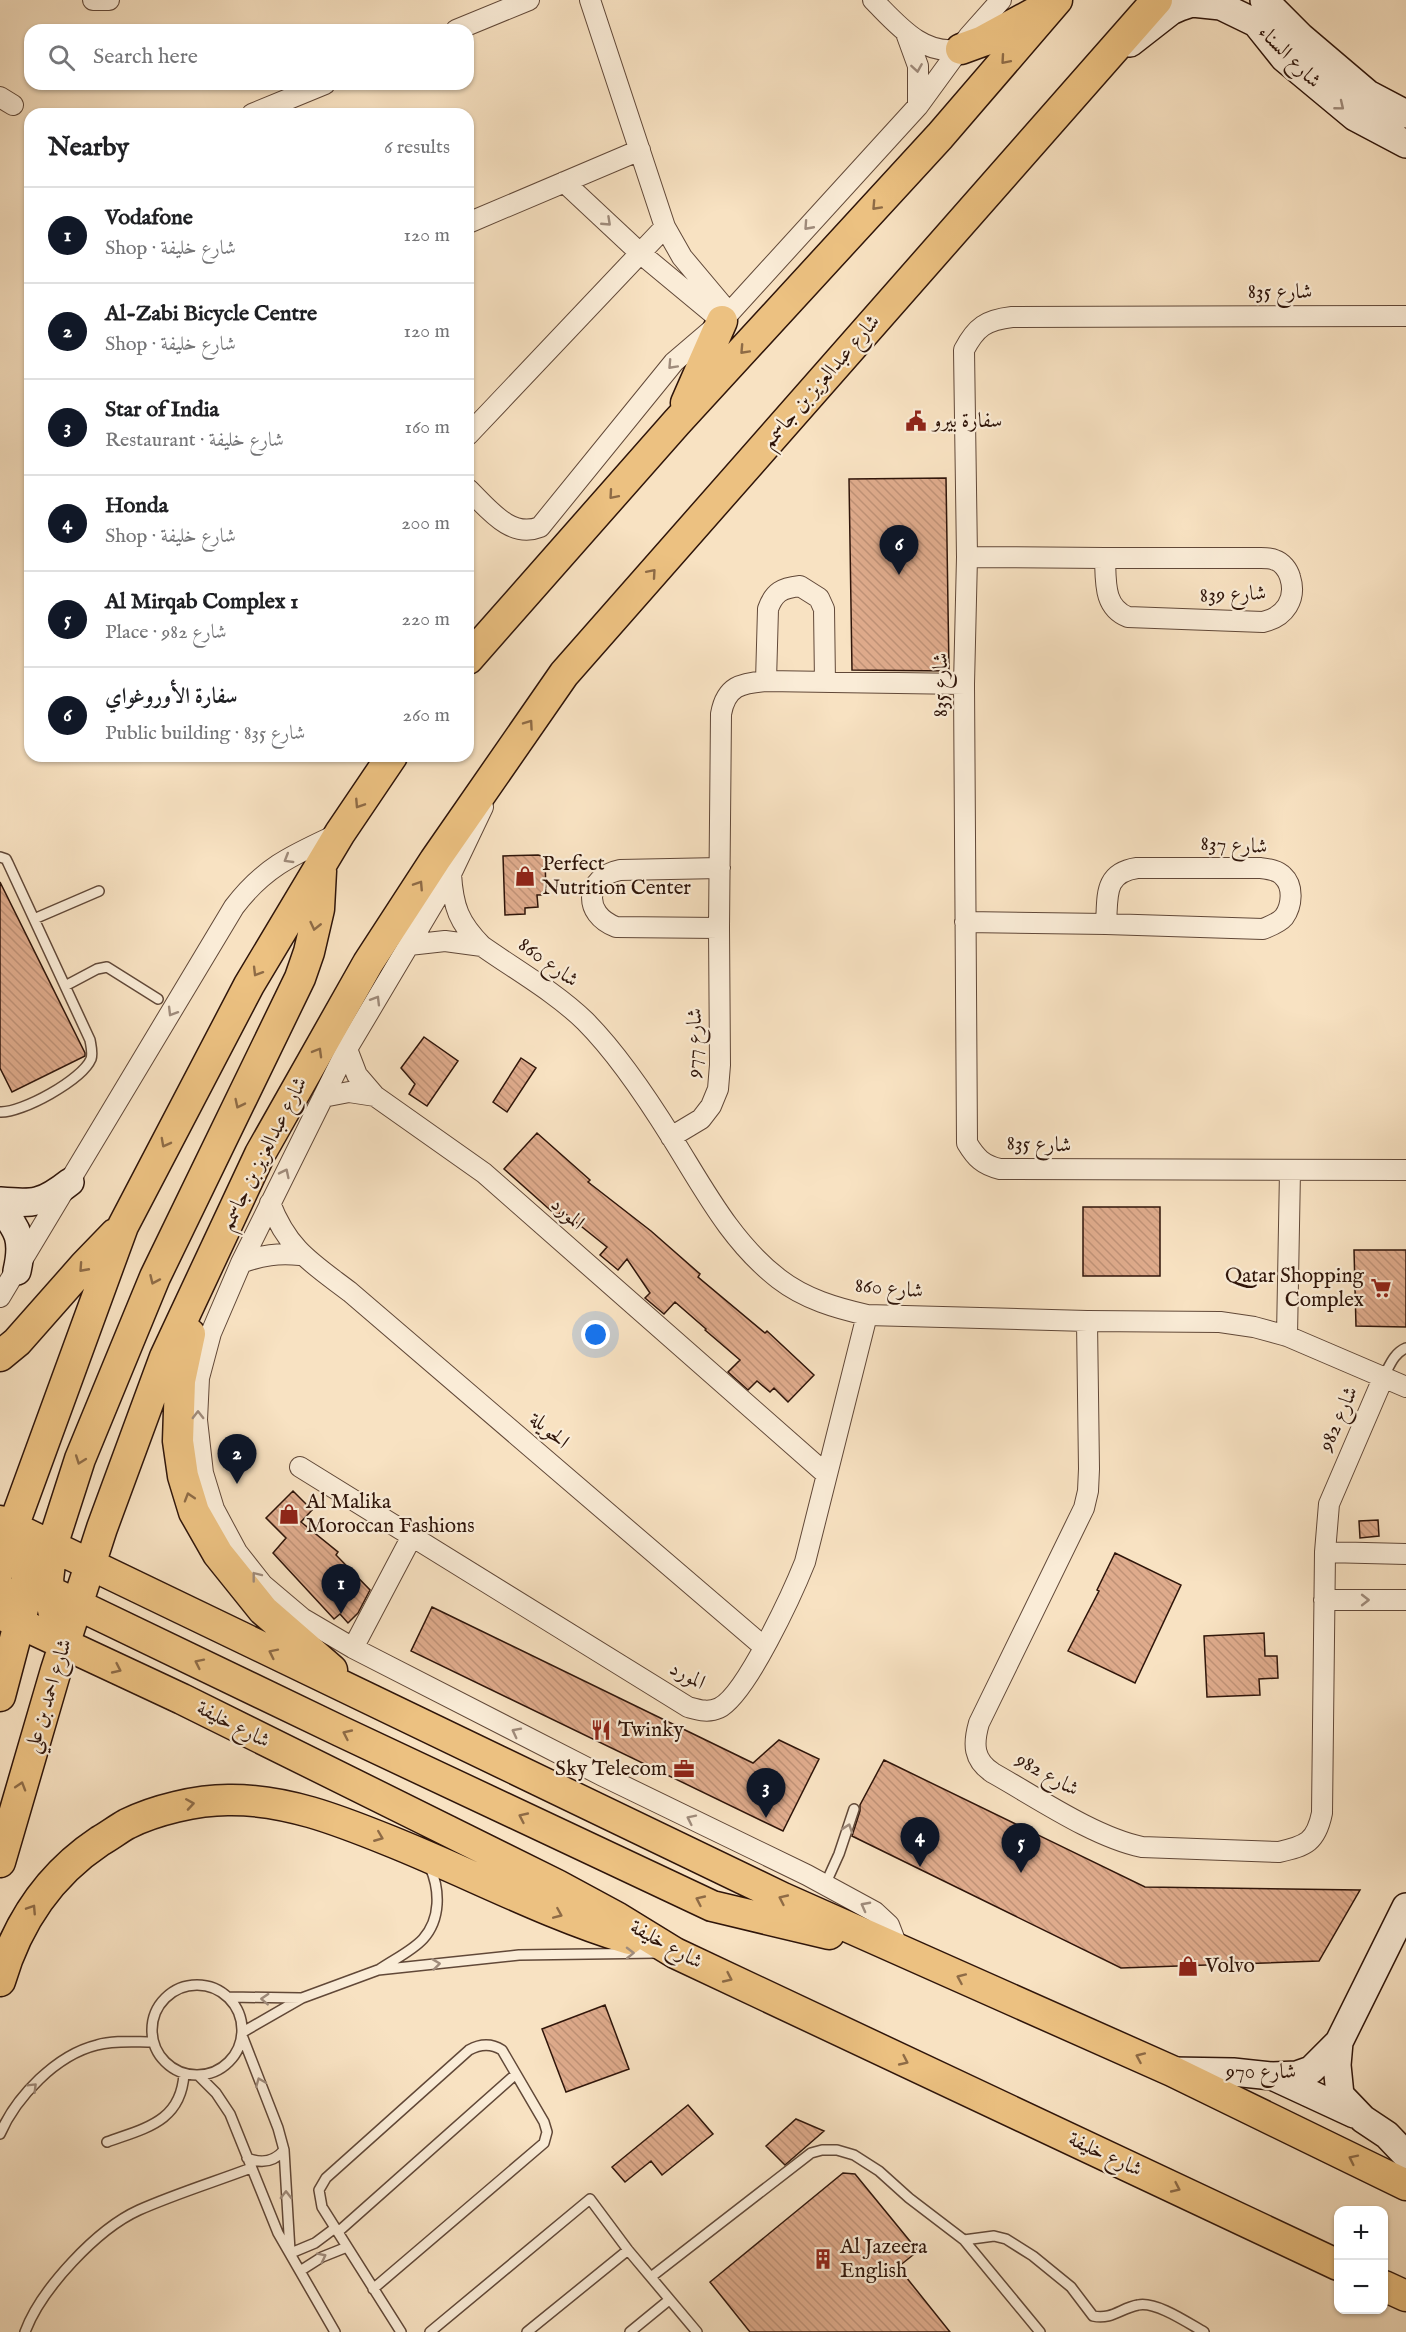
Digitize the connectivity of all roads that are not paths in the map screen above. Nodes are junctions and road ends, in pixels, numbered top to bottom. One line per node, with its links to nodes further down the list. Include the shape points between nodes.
1 (93, 0): 2 (street)
2 (109, 0)
3 (529, 0): 10 (street)
4 (590, 0): 21 (street)
5 (873, 0): 11 (street)
6 (1001, 0): 13 (street)
7 (1057, 0): 13 (main road); 28 (main road, one-way to 28, via 940,136)
8 (1157, 0): 14 (main road, شارع عبدالعزيز بن جاسمم)
9 (1264, 0): 12 (street, شارع السناء)
10 (471, 24)
11 (906, 33): 13 (street, via 934,49); 17 (street, one-way to 17, via 918,66)
12 (1301, 37): 15 (street); 19 (street, شارع السناء, via 1368,94)
13 (961, 49): 17 (street)
14 (1106, 57): 15 (street, شارع السناء, via 1171,11 1192,3 1221,6 1256,23); 38 (main road, شارع عبدالعزيز بن جاسمم, one-way to 14, via 564,674)
15 (1284, 58): 20 (street, شارع السناء, one-way to 20, via 1355,117)
16 (310, 90): 18 (street)
17 (918, 106): 27 (street, one-way to 27)
18 (267, 108)
19 (1406, 114)
20 (1406, 144)
21 (640, 150): 22 (street); 24 (street)
22 (564, 182): 23 (street); 25 (street, one-way to 25)
23 (474, 221)
24 (665, 226): 25 (street); 27 (street)
25 (640, 253): 27 (street); 29 (street)
26 (1406, 316): 31 (street, شارع 835, via 1012,317 981,326 964,350)
27 (726, 317): 28 (main road); 30 (street, one-way to 30, via 667,370 540,527 531,531 506,525)
28 (677, 422): 33 (main road, one-way to 33)
29 (474, 429)
30 (474, 495)
31 (967, 557): 32 (street, شارع 839); 36 (street, شارع 835)
32 (1105, 558): 32 (street, شارع 839, via 1110,603 1117,613 1128,617 1263,622 1281,614 1293,594 1288,570 1276,560)
33 (474, 652)
34 (766, 681): 35 (street, شارع 977); 35 (street, via 768,609 779,590 800,586 819,598 824,609); 42 (street, شارع 977, via 740,685 723,701)
35 (825, 682): 36 (street, شارع 977)
36 (964, 684): 46 (street, شارع 835)
37 (388, 762): 39 (main road, one-way to 39)
38 (496, 772): 43 (street, شارع عبدالعزيز بن جاسمم, via 482,813); 66 (main road, شارع عبدالعزيز بن جاسمم, one-way to 38, via 260,1154 368,963)
39 (340, 833): 41 (main road); 60 (street, one-way to 60, via 292,855 250,885)
40 (0, 857): 45 (lane, via 6,859)
41 (321, 868): 64 (main road, one-way to 64, via 249,985); 80 (main road, one-way to 80, via 319,909 300,978 155,1277 80,1459)
42 (720, 868): 48 (street, شارع 977); 48 (street, via 609,872 594,892 597,915 616,927)
43 (452, 874): 49 (street, شارع عبدالعزيز بن جاسمم); 50 (street, شارع 860, via 452,895 458,914)
44 (99, 891): 45 (lane)
45 (34, 919): 51 (lane)
46 (965, 922): 47 (street, شارع 837); 59 (street, شارع 835, via 965,1125 967,1143 976,1158 1000,1169)
47 (1106, 924): 47 (street, شارع 837, via 1263,929 1275,924 1290,906 1290,886 1284,876 1260,868 1127,869 1108,889)
48 (718, 928): 57 (street, شارع 977, via 718,1089 701,1119)
49 (408, 945): 50 (street, شارع 860, via 445,941); 53 (street, شارع عبدالعزيز بن جاسمم, one-way to 49)
50 (482, 946): 57 (street, شارع 860, via 585,1021 626,1071)
51 (65, 986): 52 (lane, via 107,967); 56 (lane, via 90,1040 92,1057 79,1076 67,1084 13,1112)
52 (158, 999)
53 (347, 1049): 54 (street, المورد, via 357,1075); 55 (street, شارع عبدالعزيز بن جاسمم)
54 (375, 1096): 55 (street, المورد, via 349,1092); 77 (street, المورد, via 484,1173)
55 (323, 1097): 62 (street, شارع عبدالعزيز بن جاسمم, one-way to 55)
56 (0, 1112)
57 (671, 1137): 69 (street, شارع 860, via 728,1227 754,1257 781,1281 812,1298)
58 (1406, 1170): 59 (street, شارع 835)
59 (1290, 1171): 71 (street)
60 (70, 1182): 61 (street, via 39,1202); 67 (street)
61 (0, 1201)
62 (270, 1203): 65 (street, الحويلة, via 277,1222); 66 (street, شارع عبدالعزيز بن جاسمم)
63 (0, 1207): 67 (street, via 18,1234 22,1249)
64 (123, 1226): 73 (main road, one-way to 73); 78 (main road)
65 (300, 1255): 66 (street); 91 (street, الحويلة, via 350,1292)
66 (228, 1258): 83 (main road, شارع عبدالعزيز بن جاسمم, via 165,1357); 92 (street, شارع عبدالعزيز بن جاسمم, one-way to 66, via 302,1618 263,1585 237,1552 214,1509 203,1473 197,1420 199,1378); 94 (main road, one-way to 66, via 263,1610 218,1554 194,1512 178,1441 180,1381 194,1317)
67 (17, 1271): 68 (street)
68 (0, 1297)
69 (867, 1315): 70 (street, شارع 860); 77 (street, المورد)
70 (1087, 1321): 71 (street, شارع 860, via 1220,1322); 86 (street, شارع 982, via 1088,1491 1084,1508 979,1723 974,1749 985,1768 1124,1843 1279,1852 1299,1847 1311,1840 1322,1813)
71 (1287, 1335): 74 (street, شارع 860)
72 (1406, 1348): 74 (lane, via 1394,1357)
73 (0, 1356)
74 (1384, 1376): 75 (street, شارع 860); 81 (street, شارع 982, via 1329,1504)
75 (1406, 1387)
76 (300, 1467): 79 (street, المورد)
77 (826, 1474): 91 (street, المورد, via 805,1562)
78 (6, 1524): 80 (main road); 84 (main road); 85 (main road, via 24,1552)
79 (411, 1538): 91 (street, المورد, via 688,1707 704,1712 731,1700); 92 (street)
80 (52, 1546): 83 (main road); 85 (main road)
81 (1325, 1552): 82 (street); 86 (street, شارع 982)
82 (1406, 1554)
83 (90, 1564): 85 (main road); 88 (main road, شارع احمد بن علي); 94 (main road, one-way to 83)
84 (0, 1567): 85 (main road)
85 (31, 1588): 88 (main road); 89 (main road); 90 (main road, via 55,1617)
86 (1324, 1600): 87 (street, one-way to 87)
87 (1406, 1600)
88 (78, 1604): 90 (main road, شارع احمد بن علي); 100 (main road, one-way to 88, via 712,1906)
89 (10, 1618): 90 (main road, شارع خليفة); 93 (main road)
90 (64, 1643): 97 (main road, شارع احمد بن علي, one-way to 90); 101 (main road, شارع خليفة, one-way to 101, via 557,1885)
91 (764, 1647)
92 (353, 1648): 98 (street, one-way to 92)
93 (0, 1696)
94 (363, 1697): 100 (main road, one-way to 94)
95 (854, 1809): 98 (lane, one-way to 95)
96 (425, 1856): 101 (main road, one-way to 101, via 580,1923); 102 (lane, via 437,1884 436,1919 423,1940); 103 (main road, one-way to 96, via 18,1931 60,1874 82,1853 128,1824 183,1805 227,1800 272,1803 334,1819)
97 (0, 1862)
98 (825, 1885): 100 (street, one-way to 98, via 883,1918)
99 (1406, 1906): 108 (street, شارع 970)
100 (899, 1951): 109 (main road, one-way to 100)
101 (675, 1953): 102 (lane, one-way to 101, via 519,1955); 127 (main road, شارع خليفة, one-way to 127)
102 (378, 1970): 105 (lane)
103 (0, 1981)
104 (229, 1997): 105 (lane, one-way to 104); 106 (lane, via 240,2013); 107 (lane, via 202,1984 174,1991 154,2013)
105 (302, 1998): 106 (lane)
106 (243, 2034): 112 (lane, via 234,2057 225,2067); 117 (lane, one-way to 106)
107 (153, 2042): 110 (lane, via 159,2056); 115 (lane, one-way to 107, via 6,2119 27,2092 77,2052 97,2044)
108 (1339, 2042): 113 (street, شارع 970, via 1311,2070); 114 (street, شارع 970, via 1341,2095)
109 (1172, 2071): 113 (street, شارع 970); 121 (main road, one-way to 109)
110 (184, 2074): 112 (lane); 116 (lane, via 181,2095 161,2120)
111 (516, 2074): 122 (lane); 122 (lane, via 497,2047 484,2044 469,2050 322,2183 320,2201); 131 (lane, via 544,2122 544,2143)
112 (199, 2076): 119 (lane, via 224,2103)
113 (1272, 2076): 114 (street)
114 (1363, 2119): 118 (street, شارع 970, via 1387,2135)
115 (0, 2134)
116 (106, 2142)
117 (284, 2150): 119 (lane, via 266,2162); 126 (lane, one-way to 117)
118 (1406, 2155)
119 (247, 2158): 120 (lane)
120 (251, 2168): 126 (lane); 134 (lane, via 137,2211 93,2241 56,2279)
121 (1406, 2185)
122 (336, 2230): 124 (lane); 126 (lane)
123 (964, 2240): 129 (lane, via 854,2155 822,2150 811,2154); 141 (lane); 142 (lane, via 994,2236 1006,2239 1071,2287 1093,2316 1102,2318 1140,2304 1151,2305)
124 (347, 2247): 128 (lane, one-way to 124); 131 (lane)
125 (628, 2250): 129 (lane); 137 (lane, via 590,2199); 138 (lane)
126 (291, 2253): 128 (lane)
127 (1334, 2263)
128 (300, 2271): 135 (lane)
129 (651, 2277): 133 (lane)
130 (1388, 2288): 132 (main road)
131 (373, 2289): 136 (lane)
132 (1406, 2296)
133 (669, 2300): 139 (lane); 140 (lane)
134 (25, 2332)
135 (335, 2332)
136 (401, 2332)
137 (430, 2332)
138 (527, 2332)
139 (630, 2332)
140 (697, 2332)
141 (1040, 2332)
142 (1204, 2332)

